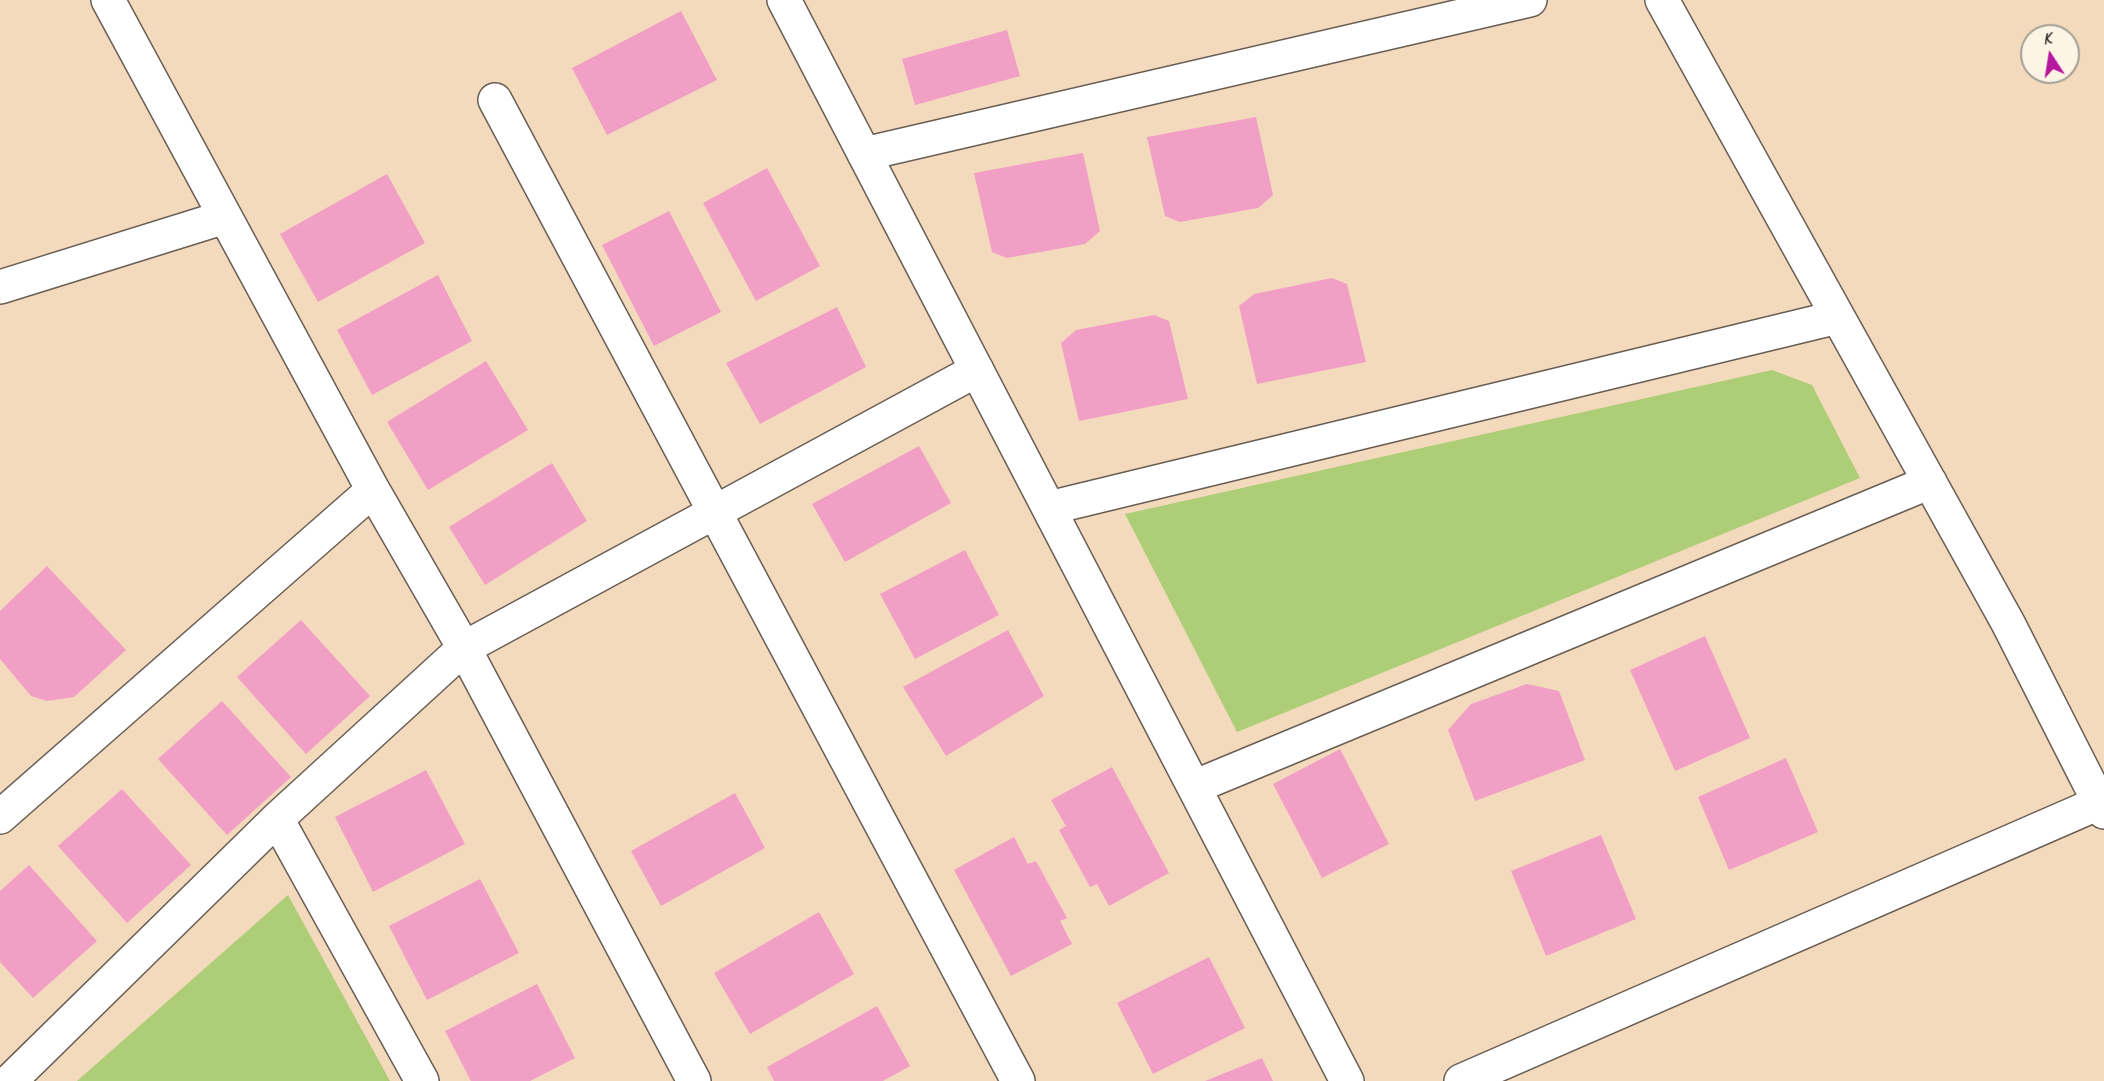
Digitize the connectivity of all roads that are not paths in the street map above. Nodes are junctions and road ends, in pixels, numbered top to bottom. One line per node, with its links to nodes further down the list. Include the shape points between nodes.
1 (108, 0): 7 (street)
2 (784, 0): 6 (street)
3 (1530, 0): 6 (street)
4 (1662, 0): 9 (street)
5 (495, 100): 14 (street)
6 (864, 154): 10 (street)
7 (225, 217): 8 (street); 12 (street)
8 (0, 287)
9 (1838, 317): 11 (street); 13 (street)
10 (977, 370): 13 (street); 14 (street)
11 (1930, 482): 16 (street); 17 (street, via 2008,623)
12 (372, 490): 15 (street); 18 (street)
13 (1049, 508): 16 (street)
14 (713, 513): 15 (street); 23 (street)
15 (464, 648): 19 (street); 22 (street)
16 (1194, 787): 24 (street)
17 (2102, 808): 25 (street)
18 (0, 817)
19 (277, 819): 20 (street); 21 (street)
20 (10, 1081)
21 (422, 1081)
22 (694, 1081)
23 (1018, 1081)
24 (1347, 1081)
25 (1461, 1081)

